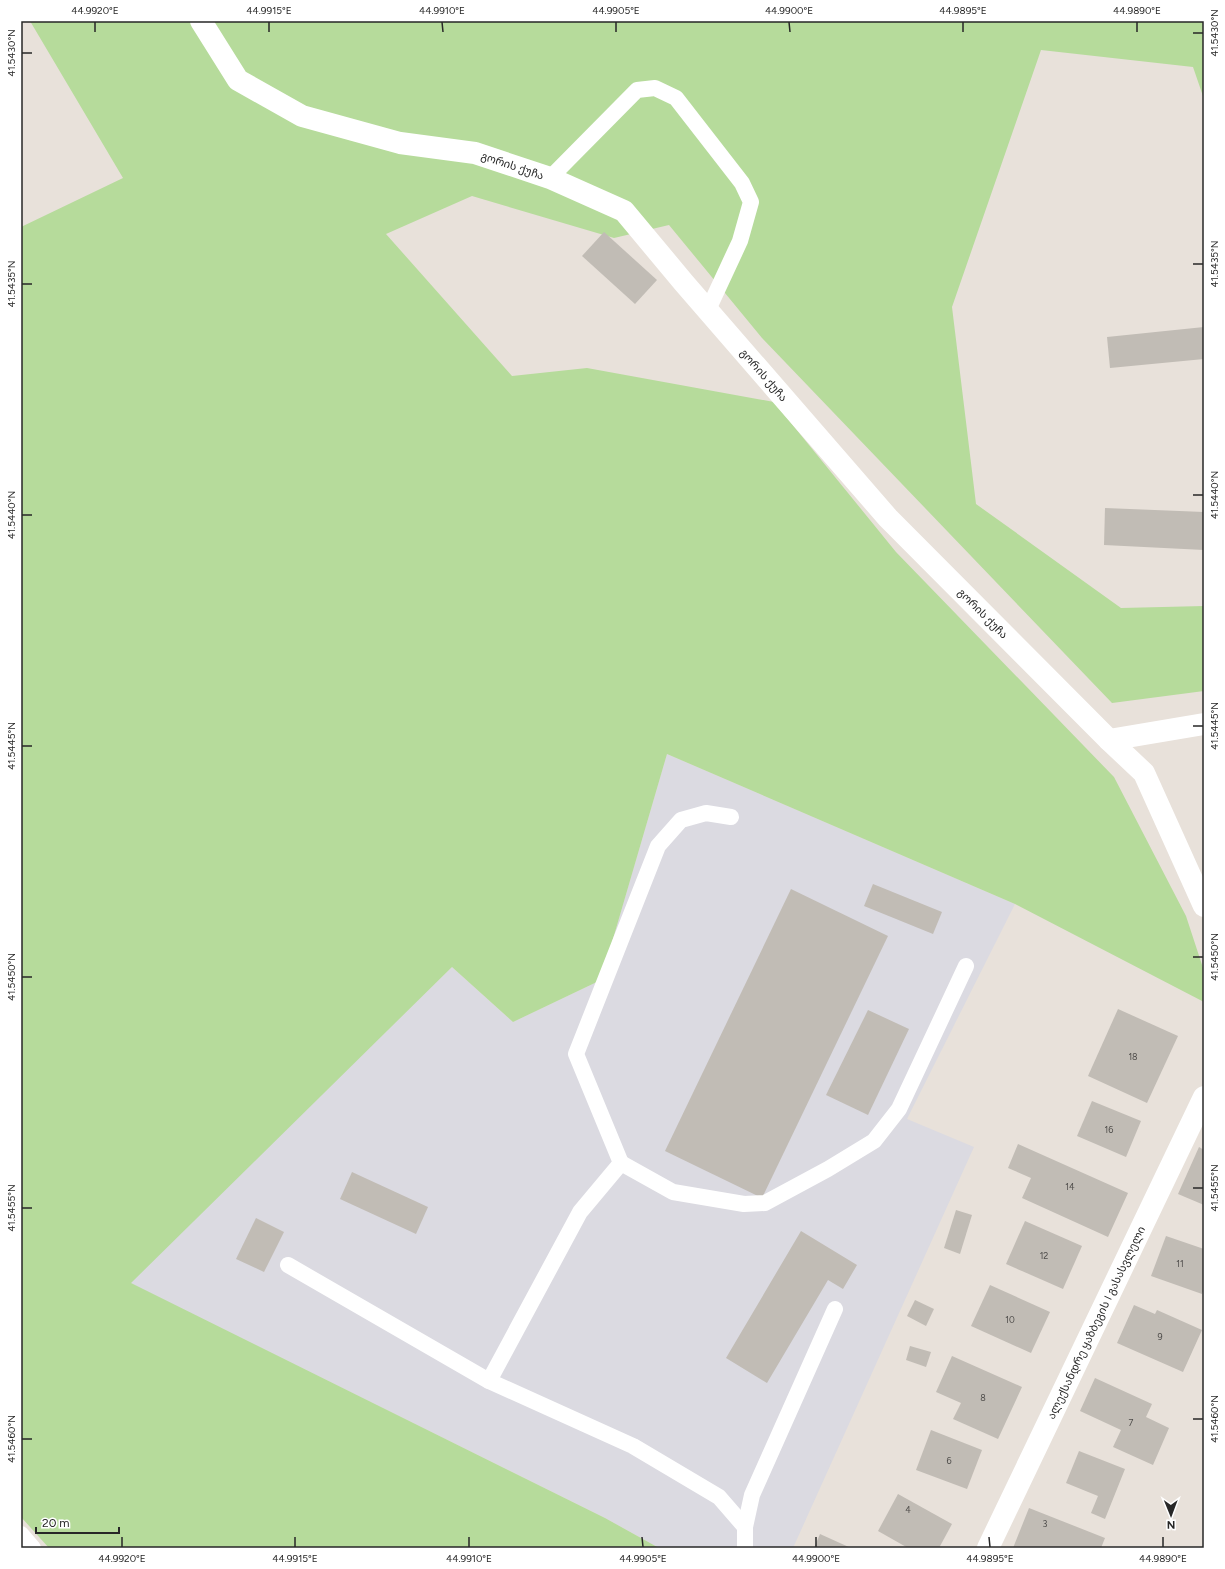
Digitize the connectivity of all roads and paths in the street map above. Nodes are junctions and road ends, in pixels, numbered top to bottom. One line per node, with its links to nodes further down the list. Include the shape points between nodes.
1 (201, 21): 2 (street, გორის ქუჩა, via 238,80 302,116 400,143 475,153)
2 (550, 178): 3 (street, გორის ქუჩა, via 624,211); 3 (lane, via 637,90 655,88 676,98 742,183 751,202 740,241)
3 (708, 310): 5 (street, გორის ქუჩა, via 888,518)
4 (1204, 724): 5 (street)
5 (1109, 740): 7 (street, გორის ქუჩა, via 1144,773)
6 (732, 817): 10 (lane, via 706,813 681,820 658,846 576,1054)
7 (1204, 906)
8 (966, 966): 10 (lane, via 899,1109 874,1141 822,1173 765,1203 744,1204 673,1192)
9 (1204, 1098): 18 (street, ალექსანდრე ყაზბეგის I გასასვლელი)
10 (621, 1163): 13 (lane, via 580,1212)
11 (288, 1265): 13 (lane)
12 (835, 1309): 14 (lane, via 752,1495)
13 (489, 1381): 14 (lane, via 634,1446 719,1497)
14 (745, 1527): 17 (lane)
15 (21, 1534): 16 (lane)
16 (34, 1548)
17 (746, 1548)
18 (988, 1548)

